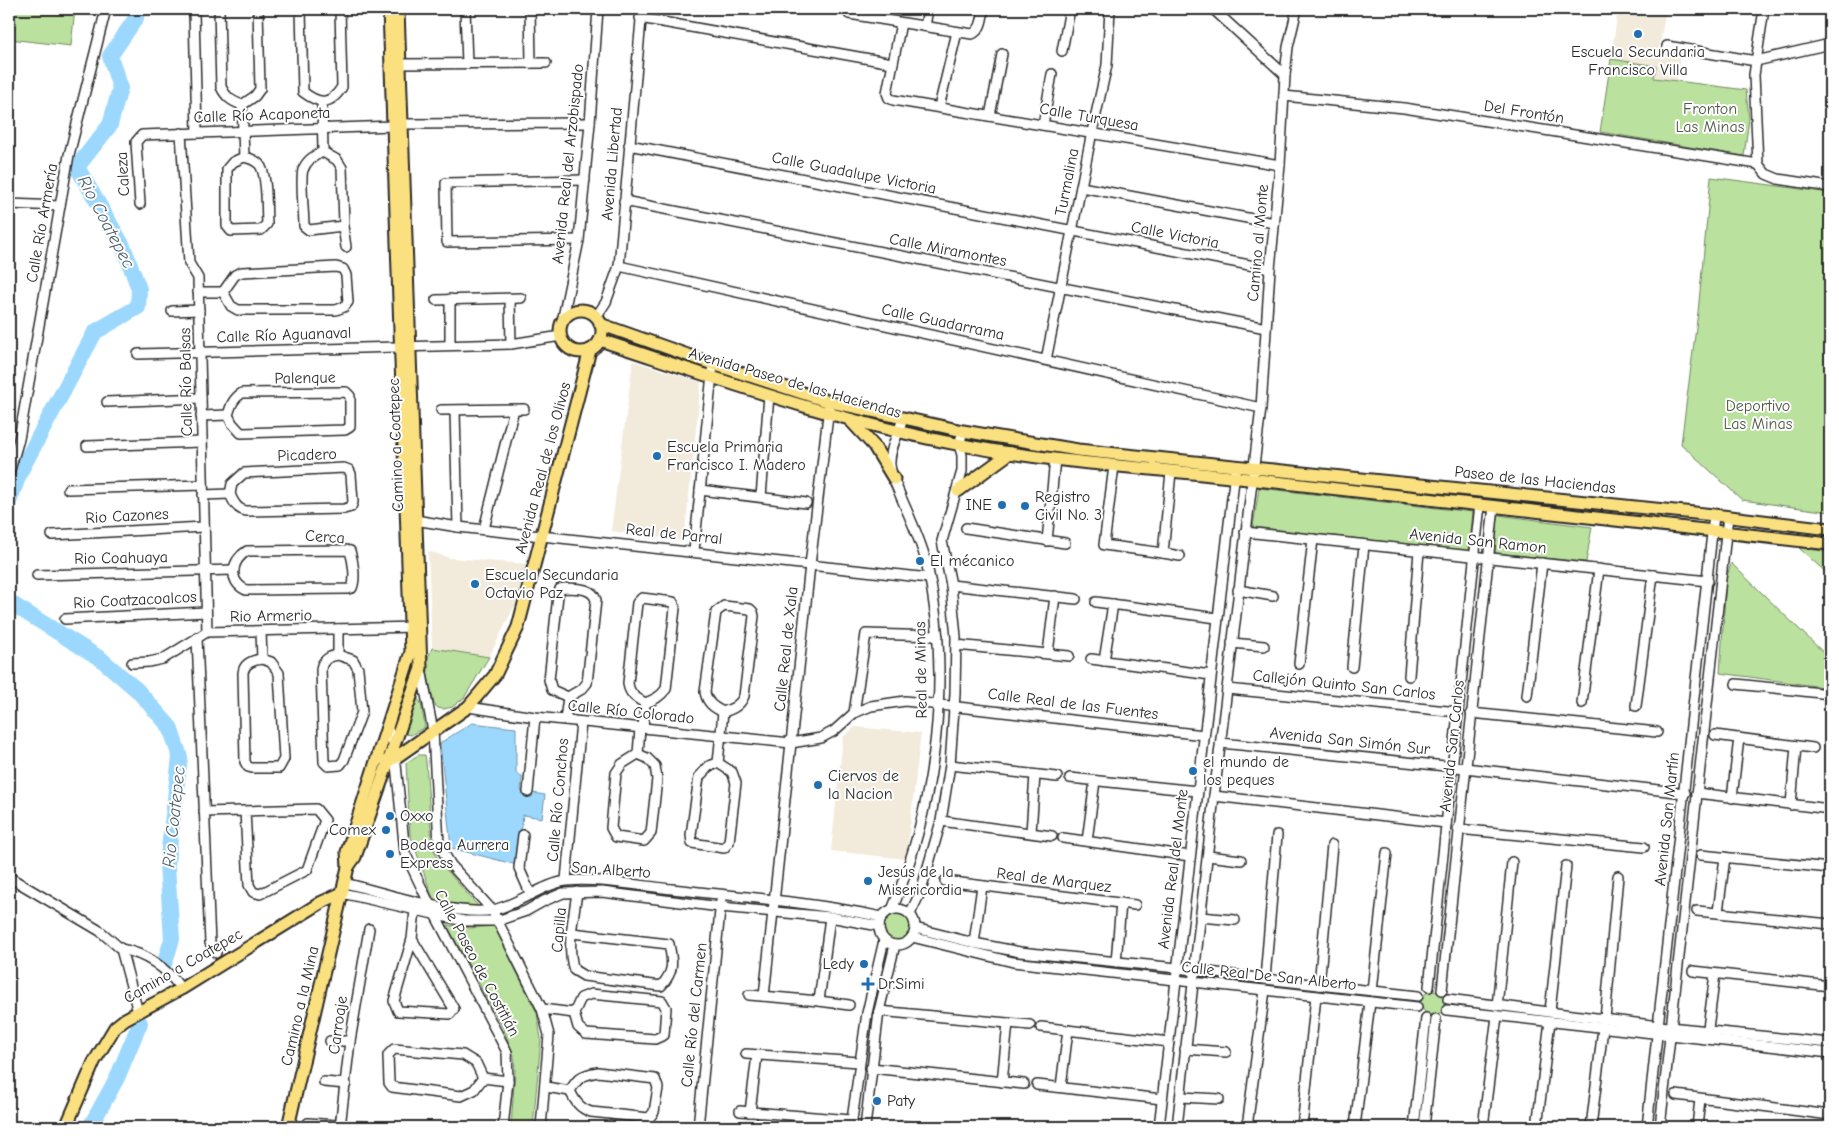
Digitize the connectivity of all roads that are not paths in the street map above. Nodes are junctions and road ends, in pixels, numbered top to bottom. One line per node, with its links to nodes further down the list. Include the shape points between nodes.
1 (106, 9): 61 (street, Calle Río Armería, via 69,155)
2 (192, 9): 47 (street)
3 (219, 9): 38 (street, via 221,87 233,102)
4 (258, 9): 38 (street, via 260,89)
5 (300, 9): 37 (street, via 303,92)
6 (340, 9): 37 (street, via 342,87 331,100)
7 (389, 9): 43 (main road, Camino a Coatepec)
8 (398, 9): 32 (main road, Camino a Coatepec)
9 (465, 9): 33 (street)
10 (530, 9): 30 (street)
11 (598, 9): 41 (street, Avenida Real del Arzobispado)
12 (928, 9): 22 (street)
13 (984, 9): 23 (street, via 977,32)
14 (1070, 9): 26 (street)
15 (1110, 9): 46 (street, Turmalina, via 1107,65)
16 (1213, 9): 35 (street)
17 (1297, 9): 35 (street, Camino al Monte)
18 (1764, 9): 28 (street)
19 (641, 13): 31 (street); 50 (street, Avenida Libertad)
20 (849, 14): 21 (street)
21 (901, 23): 22 (street); 31 (street)
22 (925, 26): 23 (street)
23 (957, 32): 39 (street)
24 (1830, 44): 28 (street)
25 (1667, 46): 28 (street)
26 (1062, 51)
27 (1002, 54): 40 (street)
28 (1756, 61): 54 (street, via 1754,75)
29 (546, 62): 30 (street)
30 (531, 63): 33 (street)
31 (892, 63): 39 (street, Calle Turquesa, via 889,98)
32 (400, 64): 33 (street); 43 (main road, Camino a Coatepec)
33 (467, 64)
34 (1052, 74): 42 (street)
35 (1285, 75): 36 (street, Camino al Monte)
36 (1284, 96): 53 (street, Camino al Monte); 54 (street, Del Frontón, via 1404,108)
37 (322, 102): 44 (street)
38 (242, 105): 45 (street)
39 (939, 107): 40 (street, Calle Turquesa)
40 (990, 116): 42 (street, Calle Turquesa)
41 (590, 123): 43 (street, Calle Río Acaponeta); 55 (street, Avenida Real del Arzobispado)
42 (1043, 124): 46 (street, Calle Turquesa)
43 (397, 125): 44 (street, Calle Río Acaponeta); 85 (main road, Camino a Coatepec)
44 (322, 128): 45 (street, Calle Río Acaponeta); 51 (street)
45 (243, 130): 47 (street, Calle Río Acaponeta); 52 (street)
46 (1092, 132): 53 (street, Calle Turquesa); 56 (street, Turmalina)
47 (197, 133): 48 (street, Calle Río Acaponeta)
48 (181, 134): 49 (street, Calle Río Acaponeta, via 142,135); 70 (street, Calle Río Balsas, via 190,263 198,278)
49 (136, 142): 60 (street, Caleza)
50 (629, 145): 58 (street, Avenida Libertad); 64 (street, Calle Guadalupe Victoria)
51 (323, 152): 63 (street, via 337,160 342,168); 63 (street, via 315,155 302,171 304,226 309,230)
52 (244, 157): 52 (street, via 227,169 227,226 231,231 262,230 267,224 264,173 253,159)
53 (1280, 165): 62 (street, Camino al Monte)
54 (1760, 167): 57 (street, Del Frontón, via 1766,174 1778,178)
55 (585, 180): 65 (street, Avenida Real del Arzobispado); 65 (street, via 446,183 447,242)
56 (1081, 187): 62 (street); 64 (street, Turmalina)
57 (1830, 187)
58 (624, 201): 67 (street, Avenida Libertad); 69 (street, Calle Miramontes)
59 (9, 204): 61 (street)
60 (140, 204)
61 (60, 206): 116 (street, Calle Río Armería, via 19,439)
62 (1274, 223): 68 (street, Camino al Monte)
63 (343, 226): 66 (street)
64 (1073, 231): 68 (street, Calle Victoria); 69 (street, Turmalina)
65 (579, 240): 79 (street, Avenida Real del Arzobispado)
66 (346, 247)
67 (619, 266): 78 (street, Avenida Libertad); 89 (street, Calle Guadarrama)
68 (1270, 269): 80 (street, Camino al Monte)
69 (1060, 287): 80 (street, Calle Miramontes); 89 (street, Turmalina)
70 (198, 292): 71 (street); 76 (street, Calle Río Balsas)
71 (223, 292): 71 (street, via 235,274 242,272 336,267 346,275 348,302 336,310 238,310 231,306)
72 (521, 298): 73 (street)
73 (510, 299): 75 (street); 83 (street)
74 (436, 300): 75 (street)
75 (450, 300): 84 (street)
76 (199, 310): 77 (street); 87 (street, Calle Río Balsas)
77 (172, 312)
78 (598, 320): 79 (main road, via 590,313 578,311); 82 (main road, via 602,334); 90 (main road, Avenida Paseo de las Haciendas)
79 (562, 322): 81 (main road)
80 (1266, 328): 97 (street, Camino al Monte)
81 (561, 336): 83 (street, Calle Río Aguanaval); 86 (main road, via 570,349 577,352)
82 (600, 340): 86 (main road); 91 (main road, Avenida Paseo de las Haciendas)
83 (511, 344): 84 (street, Calle Río Aguanaval)
84 (450, 345): 85 (street, Calle Río Aguanaval)
85 (405, 346): 87 (street, Calle Río Aguanaval); 131 (main road, Camino a Coatepec); 172 (main road, Camino a Coatepec)
86 (590, 350): 141 (main road, Avenida Real de los Olivos)
87 (200, 352): 88 (street, Calle Río Aguanaval); 93 (street, Calle Río Balsas)
88 (138, 354)
89 (1046, 360): 97 (street, Calle Guadarrama)
90 (713, 364): 91 (street); 96 (main road, Avenida Paseo de las Haciendas)
91 (712, 377): 92 (main road, Avenida Paseo de las Haciendas); 121 (street)
92 (769, 396): 96 (main road, Avenida Paseo de las Haciendas); 125 (street)
93 (201, 398): 94 (street); 102 (street, Calle Río Balsas)
94 (107, 402)
95 (524, 408): 98 (street)
96 (829, 408): 103 (main road, Avenida Paseo de las Haciendas); 104 (main road, Avenida Paseo de las Haciendas); 154 (street, Calle Real de Xala)
97 (1261, 408): 113 (street, Camino al Monte)
98 (514, 409): 100 (street); 135 (street)
99 (441, 410): 100 (street)
100 (455, 410): 133 (street)
101 (228, 415): 101 (street, Palenque, via 241,433 345,430 350,426 350,396 346,392 242,393 235,397); 102 (street)
102 (201, 416): 107 (street, Calle Río Balsas)
103 (903, 418): 105 (street, Real de Minas); 106 (main road, Avenida Paseo de las Haciendas)
104 (850, 420): 105 (main road, Avenida Paseo de las Haciendas); 117 (main road, via 874,446)
105 (899, 431): 108 (main road, Avenida Paseo de las Haciendas); 117 (street, Real de Minas, via 890,464)
106 (963, 431): 108 (street, Real de Minas); 114 (main road, Avenida Paseo de las Haciendas)
107 (202, 442): 109 (street); 119 (street, Calle Río Balsas)
108 (960, 444): 110 (main road, Avenida Paseo de las Haciendas); 122 (street, Real de Minas, via 962,471)
109 (87, 446)
110 (1010, 453): 111 (main road, Avenida Paseo de las Haciendas); 122 (main road)
111 (1055, 459): 112 (main road, Avenida Paseo de las Haciendas); 143 (street)
112 (1114, 466): 115 (main road, Avenida Paseo de las Haciendas); 149 (street, via 1100,545)
113 (1254, 467): 114 (main road, Paseo de las Haciendas); 118 (street, Camino al Monte); 129 (main road, Paseo de las Haciendas)
114 (1235, 471): 115 (main road, Avenida Paseo de las Haciendas); 118 (main road, Avenida Paseo de las Haciendas); 170 (street, Avenida Real del Monte)
115 (1171, 472): 149 (street)
116 (9, 473)
117 (894, 479): 160 (street, Real de Minas, via 914,526)
118 (1252, 480): 127 (main road, Paseo de las Haciendas); 139 (street, Avenida Real del Monte)
119 (203, 485): 120 (street); 124 (street, Calle Río Balsas)
120 (68, 489)
121 (700, 490): 125 (street); 148 (street)
122 (958, 491): 162 (street, Real de Minas, via 942,541)
123 (230, 494): 123 (street, Picadero, via 242,511 344,509 351,507 353,502 351,474 344,468 244,473 232,484); 124 (street)
124 (203, 495): 132 (street, Calle Río Balsas)
125 (761, 497): 126 (street)
126 (806, 502)
127 (1480, 504): 128 (main road, Paseo de las Haciendas); 151 (street, Avenida San Carlos)
128 (1494, 506): 137 (main road, Paseo de las Haciendas); 152 (street, Avenida San Carlos)
129 (1714, 515): 130 (main road, Paseo de las Haciendas); 137 (street, Avenida San Martín)
130 (1728, 516): 136 (main road, Paseo de las Haciendas); 138 (street, Avenida San Martín)
131 (415, 520): 133 (street, Real de Parral); 172 (main road, Camino a Coatepec)
132 (204, 527): 140 (street, Rio Cazones); 157 (street, Calle Río Balsas)
133 (458, 527): 135 (street, Real de Parral)
134 (966, 528): 143 (street)
135 (484, 529): 141 (street, Real de Parral)
136 (1830, 529)
137 (1713, 530): 138 (main road, Paseo de las Haciendas); 161 (street, Avenida San Martín)
138 (1726, 531): 145 (main road, Paseo de las Haciendas); 239 (street, Avenida San Martín)
139 (1245, 532): 142 (street, Avenida San Ramon); 163 (street, Avenida Real del Monte)
140 (52, 535)
141 (542, 535): 148 (street, Real de Parral); 204 (main road, Avenida Real de los Olivos, via 518,627 495,675)
142 (1313, 539): 146 (street, Avenida San Ramon); 189 (street)
143 (1047, 541): 144 (street)
144 (1065, 543)
145 (1830, 544)
146 (1364, 545): 147 (street, Avenida San Ramon); 190 (street)
147 (1419, 550): 151 (street, Avenida San Ramon); 193 (street)
148 (694, 551): 154 (street, Real de Parral)
149 (1162, 553): 150 (street)
150 (1180, 556)
151 (1475, 556): 152 (street, Avenida San Ramon); 206 (street, Avenida San Carlos)
152 (1490, 558): 153 (street, Avenida San Ramon); 208 (street, Avenida San Carlos)
153 (1542, 563): 155 (street, Avenida San Ramon); 197 (street)
154 (810, 565): 160 (street, Real de Parral); 221 (street, Calle Real de Xala)
155 (1599, 569): 159 (street, Avenida San Ramon); 200 (street)
156 (234, 570): 156 (street, Cerca, via 238,583 246,590 348,589 354,584 352,556 345,550 248,551 236,559); 157 (street)
157 (205, 571): 158 (street, Rio Coahuaya); 169 (street, Calle Río Balsas)
158 (37, 575)
159 (1653, 575): 161 (street, Avenida San Ramon); 203 (street)
160 (929, 578): 176 (street, Real de Minas)
161 (1708, 580): 238 (street, Avenida San Martín)
162 (951, 585): 164 (street); 179 (street, Real de Minas)
163 (1238, 590): 165 (street); 178 (street, Avenida Real del Monte)
164 (1054, 596): 166 (street); 182 (street)
165 (1273, 596)
166 (1076, 599)
167 (1096, 602): 168 (street)
168 (1113, 604): 170 (street); 187 (street)
169 (206, 612): 171 (street, Rio Coatzacoalcos); 174 (street, Calle Río Balsas)
170 (1218, 618): 192 (street, Avenida Real del Monte)
171 (65, 619)
172 (415, 627): 173 (street, Rio Armerio); 181 (main road, Camino a Coatepec); 191 (main road, Camino a Coatepec)
173 (338, 629): 175 (street, Rio Armerio); 183 (street)
174 (207, 632): 175 (street, Rio Armerio); 177 (street, Rio Armerio)
175 (261, 632): 185 (street)
176 (938, 636): 201 (street, Real de Minas); 207 (street, via 866,634)
177 (197, 638): 188 (street, Rio Armerio, via 163,659); 245 (street)
178 (1232, 643): 180 (street); 195 (street, Avenida Real del Monte)
179 (956, 645): 182 (street); 202 (street, Real de Minas)
180 (1264, 646)
181 (411, 652): 191 (street, Calle Paseo de Costitlán); 212 (main road, Camino a Coatepec)
182 (1048, 653): 184 (street)
183 (338, 655): 183 (street, via 329,658 321,669 324,762 328,766 340,765 344,760 362,712 358,669 353,660)
184 (1069, 656)
185 (262, 659): 185 (street, via 249,662 243,673 245,762 252,768 279,768 284,760 279,673 271,662)
186 (1091, 659): 187 (street)
187 (1104, 661): 192 (street)
188 (132, 663)
189 (1300, 664)
190 (1352, 667)
191 (421, 668): 214 (street, Calle Paseo de Costitlán); 222 (main road, Camino a Coatepec)
192 (1211, 675): 216 (street, Avenida Real del Monte)
193 (1409, 676)
194 (1736, 684): 196 (street)
195 (1227, 689): 206 (street, Callejón Quinto San Carlos); 220 (street, Avenida Real del Monte)
196 (1830, 694)
197 (1527, 696)
198 (568, 697): 198 (street, via 587,683 596,600 588,590 565,588 560,589 558,595 549,680 552,690); 210 (street)
199 (645, 703): 199 (street, via 655,700 666,689 675,608 673,602 642,598 637,603 628,683 629,690); 213 (street)
200 (1582, 703)
201 (938, 704): 202 (street, Calle Real de las Fuentes); 207 (street, Calle Real de las Fuentes, via 890,702); 283 (street, Real de Minas, via 923,813)
202 (954, 705): 216 (street, Calle Real de las Fuentes); 229 (street, Real de Minas)
203 (1636, 706)
204 (468, 707): 209 (street, Calle Río Colorado); 214 (main road, Avenida Real de los Olivos)
205 (722, 712): 205 (street, via 742,702 754,616 750,610 724,606 716,612 705,692 710,704); 218 (street)
206 (1458, 712): 230 (street, Avenida San Carlos)
207 (854, 713): 221 (street, Calle Río Colorado, via 821,738)
208 (1471, 714): 215 (street); 231 (street, Avenida San Carlos)
209 (536, 717): 210 (street, Calle Río Colorado); 237 (street)
210 (565, 720): 211 (street, Calle Río Colorado)
211 (581, 722): 213 (street, Calle Río Colorado); 269 (street, Calle Río Conchos)
212 (387, 727): 222 (street); 228 (main road, Camino a Coatepec)
213 (642, 728): 218 (street, Calle Río Colorado); 225 (street)
214 (433, 731): 226 (main road, Avenida Real de los Olivos); 282 (street, Calle Paseo de Costitlán, via 440,845 450,865)
215 (1657, 732)
216 (1204, 735): 236 (street, Avenida Real del Monte)
217 (1715, 735): 219 (street)
218 (720, 736): 221 (street, Calle Río Colorado); 227 (street)
219 (1739, 738): 223 (street); 241 (street)
220 (1220, 743): 230 (street, Avenida San Simón Sur); 240 (street, Avenida Real del Monte)
221 (791, 744): 276 (street, Calle Real de Xala)
222 (394, 745): 226 (main road, Camino a Coatepec)
223 (1796, 746): 224 (street); 242 (street)
224 (1813, 748)
225 (638, 754): 225 (street, via 655,766 657,779 651,833 644,841 616,837 611,828 616,773 622,764)
226 (392, 759): 228 (main road, Avenida Real de los Olivos); 265 (main road, Camino a Coatepec, via 355,857); 277 (street, Calle Paseo de Costitlán, via 405,852)
227 (718, 763): 227 (street, via 732,772 736,783 729,842 724,848 692,843 690,835 699,777 709,766)
228 (374, 764): 265 (main road, Camino a Coatepec, via 347,852)
229 (950, 765): 232 (street); 246 (street, Real de Minas)
230 (1452, 767): 231 (street, Avenida San Simón Sur); 247 (street, Avenida San Carlos)
231 (1465, 768): 238 (street, Avenida San Simón Sur); 248 (street, Avenida San Carlos)
232 (1035, 775): 233 (street); 249 (street)
233 (1057, 777)
234 (1070, 778): 235 (street)
235 (1095, 781): 236 (street); 254 (street)
236 (1198, 791): 259 (street, Avenida Real del Monte)
237 (528, 792)
238 (1684, 793): 343 (street, Avenida San Martín)
239 (1697, 793): 241 (street); 345 (street, Avenida San Martín)
240 (1214, 796): 247 (street); 260 (street, Avenida Real del Monte)
241 (1732, 798): 242 (street)
242 (1791, 805): 243 (street)
243 (1830, 809)
244 (245, 811): 244 (street, via 316,809 325,820 307,870 260,894 253,892 249,885); 245 (street)
245 (204, 812): 304 (street, via 210,944)
246 (941, 822): 249 (street); 287 (street, Real de Minas, via 921,891)
247 (1446, 823): 315 (street, Avenida San Carlos)
248 (1458, 829): 256 (street); 318 (street, Avenida San Carlos)
249 (1031, 832): 252 (street)
250 (523, 835): 275 (street, via 519,868)
251 (1277, 835): 310 (street)
252 (1052, 836)
253 (1063, 838): 254 (street)
254 (1087, 841): 259 (street)
255 (1332, 845): 313 (street)
256 (1644, 847)
257 (1387, 853): 319 (street)
258 (1701, 854): 261 (street)
259 (1190, 856): 306 (street, Avenida Real del Monte)
260 (1208, 856): 262 (street); 291 (street, Avenida Real del Monte)
261 (1724, 857): 266 (street); 286 (street)
262 (1241, 860)
263 (1512, 862): 329 (street)
264 (1566, 866): 336 (street)
265 (348, 867): 272 (main road, Camino a Coatepec)
266 (1830, 868)
267 (1618, 876): 340 (street)
268 (9, 877): 303 (street, via 100,931)
269 (566, 880): 274 (street, San Alberto); 275 (street, San Alberto)
270 (945, 881): 271 (street)
271 (982, 886): 278 (street, Real de Marquez); 301 (street, Real de Marquez)
272 (343, 888): 277 (street, San Alberto); 281 (street, San Alberto); 316 (main road, Camino a Coatepec); 381 (main road, Camino a la Mina)
273 (577, 892): 280 (street, San Alberto, via 602,892); 293 (street, San Alberto, via 563,893); 297 (street, Capilla)
274 (722, 894): 276 (street, San Alberto); 280 (street, Calle Río del Carmen)
275 (532, 895): 282 (street, San Alberto)
276 (775, 900): 285 (street, Calle Real de Xala); 290 (street, San Alberto, via 844,908)
277 (429, 903): 282 (street, San Alberto, via 462,910); 288 (street, Calle Paseo de Costitlán)
278 (1122, 903): 279 (street); 305 (street, Real de Marquez)
279 (1135, 905)
280 (720, 907): 285 (street, San Alberto); 385 (street, Calle Río del Carmen)
281 (415, 910): 288 (street, San Alberto); 299 (street)
282 (492, 910): 293 (street, Calle Paseo de Costitlán)
283 (892, 910): 287 (street, via 902,909); 290 (street)
284 (1696, 911): 286 (street)
285 (774, 912): 289 (street, San Alberto); 321 (street, Calle Real de Xala)
286 (1718, 912): 294 (street)
287 (910, 914): 298 (street)
288 (436, 915): 293 (street, San Alberto, via 464,921); 359 (street, Calle Paseo de Costitlán, via 507,1052)
289 (830, 917): 295 (street, San Alberto); 325 (street)
290 (882, 917): 295 (street)
291 (1200, 917): 292 (street); 307 (street, Avenida Real del Monte)
292 (1235, 920)
293 (498, 921): 330 (street, Calle Paseo de Costitlán)
294 (1830, 924)
295 (879, 926): 300 (street)
296 (369, 929): 348 (street, Carroaje)
297 (572, 933): 297 (street, Capilla, via 570,954 574,970 584,976 661,986 669,976 670,944)
298 (914, 933): 301 (street, Calle Real De San Alberto); 302 (street, via 905,944); 311 (street, Calle Real De San Alberto, via 1013,962)
299 (412, 939): 299 (street, via 394,1001 398,1011 450,1014 454,1009)
300 (884, 940): 302 (street); 356 (street)
301 (974, 943): 305 (street, Calle Real De San Alberto, via 1020,952)
302 (895, 945): 332 (street)
303 (121, 949): 316 (street, via 137,952 157,964); 333 (street)
304 (216, 954)
305 (1116, 962): 306 (street, Calle Real De San Alberto)
306 (1177, 968): 307 (street, Calle Real De San Alberto); 311 (street, Avenida Real del Monte)
307 (1194, 970): 310 (street, Calle Real De San Alberto); 312 (street, Avenida Real del Monte)
308 (1693, 971): 309 (street)
309 (1715, 974): 314 (street); 346 (street)
310 (1265, 979): 313 (street, Calle Real De San Alberto)
311 (1176, 980): 312 (street, Calle Real De San Alberto); 349 (street, Avenida Real del Monte)
312 (1193, 982): 317 (street, Calle Real De San Alberto); 351 (street, Avenida Real del Monte)
313 (1319, 985): 319 (street, Calle Real De San Alberto)
314 (1830, 986)
315 (1429, 988): 318 (street); 323 (street)
316 (181, 989): 333 (main road, Camino a Coatepec)
317 (1265, 990): 322 (street, Calle Real De San Alberto); 390 (street)
318 (1442, 990): 324 (street)
319 (1372, 991): 323 (street, Calle Real De San Alberto)
320 (749, 995): 321 (street)
321 (764, 996): 325 (street)
322 (1316, 996): 326 (street, Calle Real De San Alberto); 391 (street)
323 (1418, 996): 328 (street)
324 (1448, 998): 329 (street); 331 (street)
325 (819, 1001): 327 (street)
326 (1370, 1002): 328 (street, Calle Real De San Alberto); 392 (street)
327 (849, 1006)
328 (1417, 1006): 337 (street)
329 (1497, 1006): 336 (street)
330 (542, 1009): 334 (street); 366 (street, Calle Paseo de Costitlán, via 549,1035)
331 (1447, 1010): 335 (street); 338 (street)
332 (879, 1011): 339 (street); 357 (street)
333 (138, 1012): 380 (main road, Camino a Coatepec, via 115,1027 104,1043)
334 (574, 1013): 334 (street, via 582,998 591,994 662,1001 666,1008 664,1035 655,1039 586,1034 578,1027)
335 (1497, 1016): 336 (street); 395 (street)
336 (1550, 1016): 340 (street); 396 (street)
337 (1426, 1018): 338 (street); 393 (street)
338 (1436, 1019): 394 (street)
339 (1008, 1023): 341 (street); 361 (street)
340 (1604, 1023): 343 (street); 397 (street)
341 (1030, 1025)
342 (1041, 1026): 344 (street)
343 (1659, 1029): 345 (street); 398 (street, Avenida San Martín)
344 (1068, 1030): 349 (street); 365 (street)
345 (1670, 1031): 346 (street); 399 (street, Avenida San Martín)
346 (1707, 1035): 350 (street); 353 (street)
347 (330, 1041): 348 (street)
348 (350, 1041): 362 (street, Carroaje)
349 (1169, 1042): 370 (street, Avenida Real del Monte)
350 (1830, 1043)
351 (1185, 1049): 352 (street); 369 (street, Avenida Real del Monte)
352 (1226, 1052)
353 (1830, 1053)
354 (746, 1054): 355 (street)
355 (757, 1055): 356 (street); 374 (street)
356 (859, 1062): 377 (street)
357 (871, 1068): 361 (street); 386 (street)
358 (483, 1078): 358 (street, via 476,1063 463,1055 394,1049 388,1055 388,1083 392,1087 461,1096 474,1090); 359 (street)
359 (508, 1081): 383 (street, Calle Paseo de Costitlán)
360 (324, 1082): 362 (street)
361 (1002, 1082): 363 (street)
362 (346, 1084): 378 (street, Carroaje)
363 (1024, 1084)
364 (1037, 1084): 365 (street)
365 (1061, 1086): 370 (street)
366 (546, 1087): 367 (street); 384 (street, Calle Paseo de Costitlán)
367 (570, 1091): 367 (street, via 577,1079 598,1072 655,1079 657,1083 654,1112 649,1118 591,1112 583,1109)
368 (1676, 1095): 372 (street)
369 (1180, 1097): 371 (street); 389 (street, Avenida Real del Monte)
370 (1162, 1099): 388 (street, Avenida Real del Monte)
371 (1220, 1099)
372 (1700, 1099): 375 (street); 400 (street)
373 (740, 1111): 374 (street)
374 (750, 1112): 377 (street)
375 (1830, 1115)
376 (308, 1123): 378 (street)
377 (851, 1124)
378 (340, 1126): 382 (street)
379 (902, 1126): 387 (street)
380 (66, 1127)
381 (288, 1127)
382 (365, 1127)
383 (503, 1127)
384 (541, 1127)
385 (698, 1127)
386 (865, 1127)
387 (912, 1127)
388 (1159, 1127)
389 (1177, 1127)
390 (1247, 1127)
391 (1302, 1127)
392 (1355, 1127)
393 (1414, 1127)
394 (1424, 1127)
395 (1483, 1127)
396 (1537, 1127)
397 (1590, 1127)
398 (1647, 1127)
399 (1660, 1127)
400 (1697, 1127)

